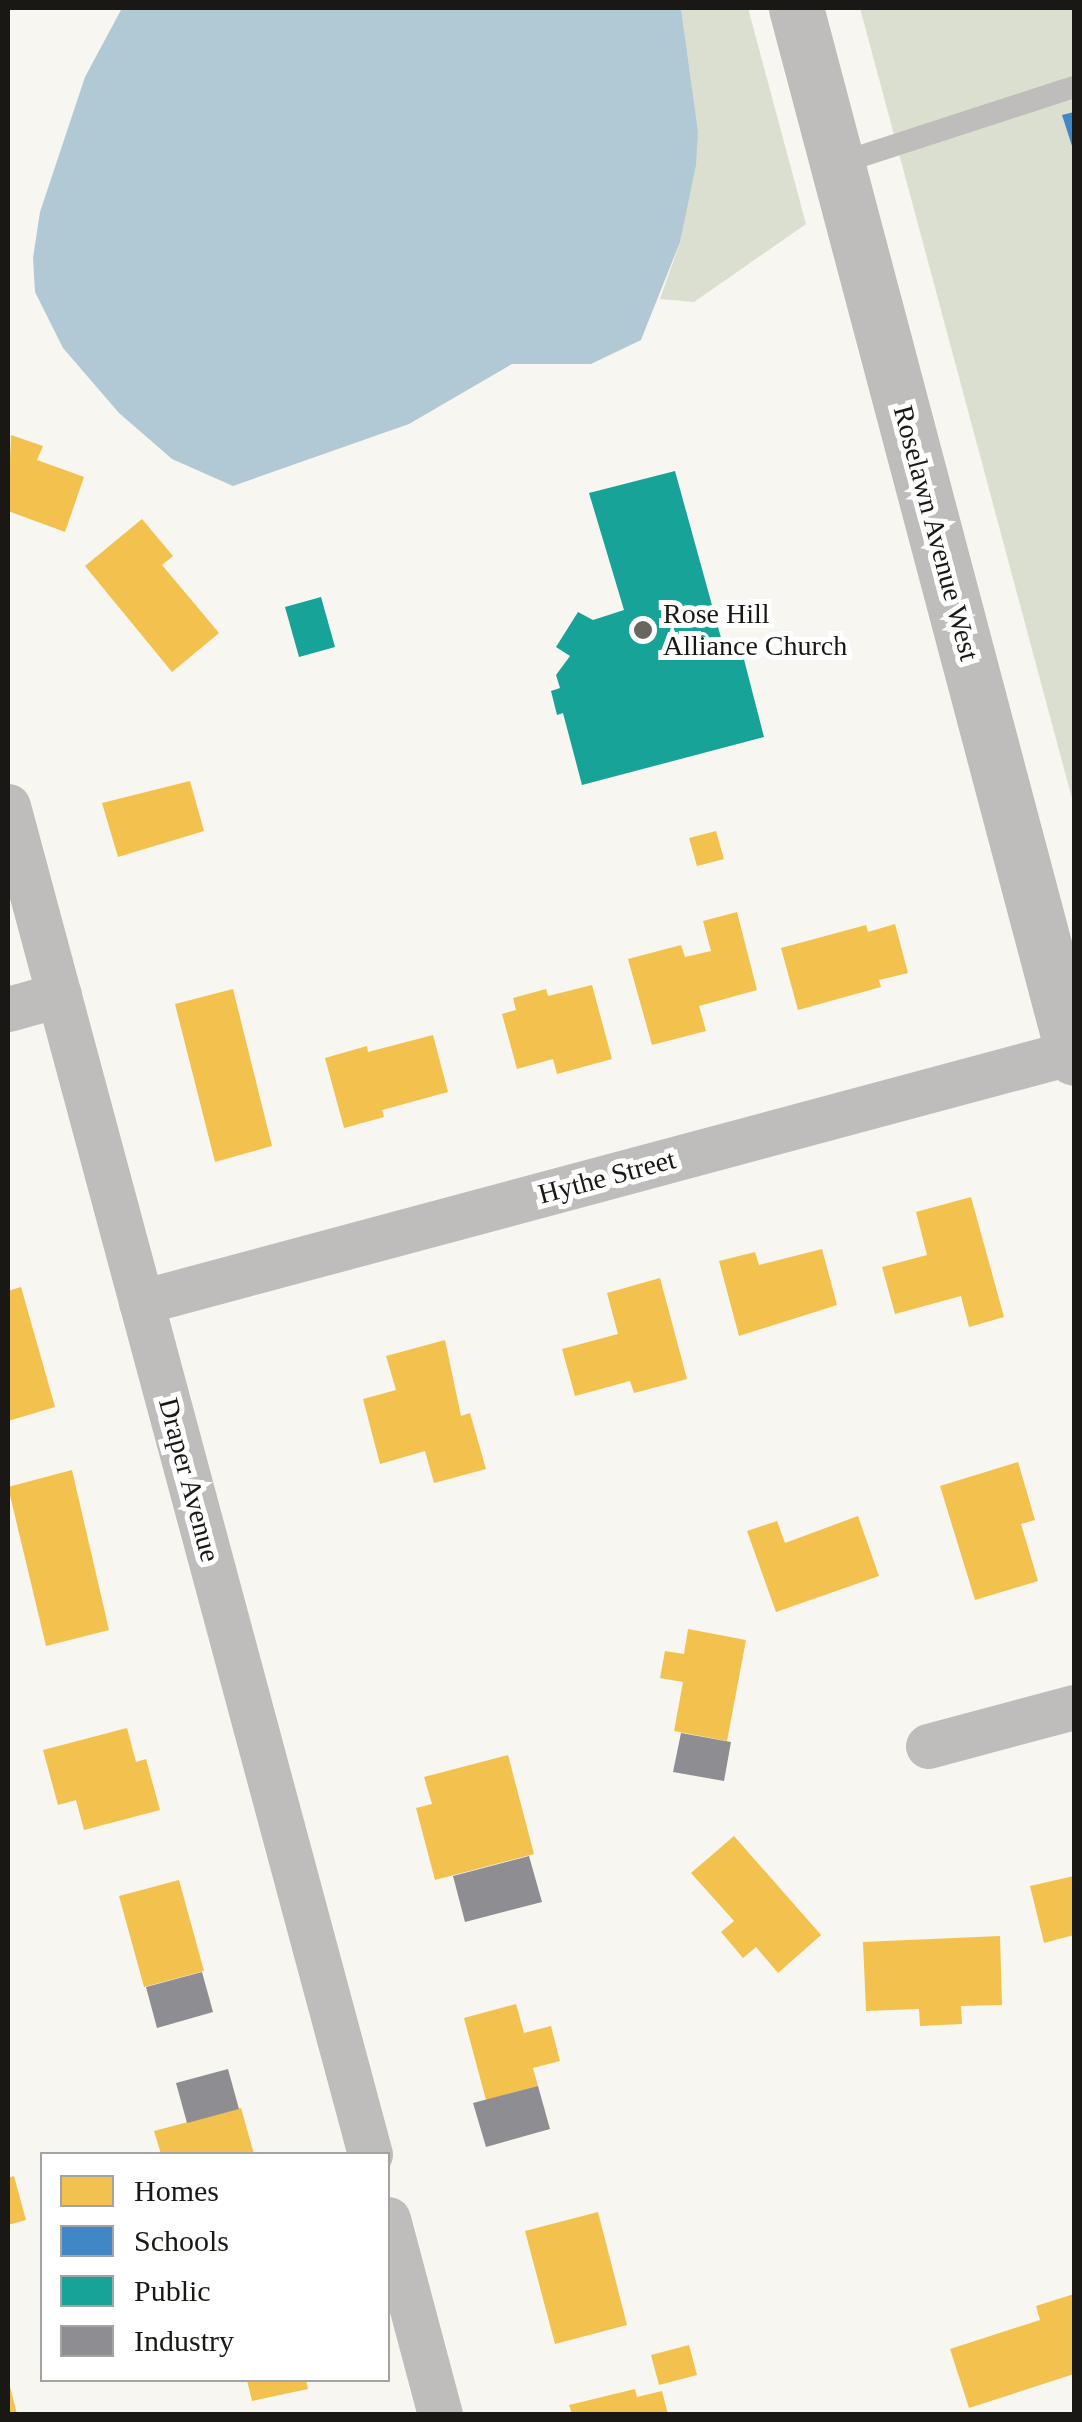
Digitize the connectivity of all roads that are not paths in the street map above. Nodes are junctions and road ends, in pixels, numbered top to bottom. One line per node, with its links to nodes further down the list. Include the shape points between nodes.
1 (796, 8): 3 (street, Roselawn Avenue West)
2 (1074, 87): 3 (lane)
3 (837, 164): 7 (street, Roselawn Avenue West)
4 (8, 806): 5 (street, Draper Avenue)
5 (59, 996): 6 (street); 8 (street, Draper Avenue)
6 (8, 1009)
7 (1074, 1055): 8 (street, Hythe Street)
8 (141, 1302): 11 (street, Draper Avenue)
9 (1074, 1707): 10 (street)
10 (928, 1746)
11 (369, 2152)
12 (390, 2226): 13 (street)
13 (440, 2414)

